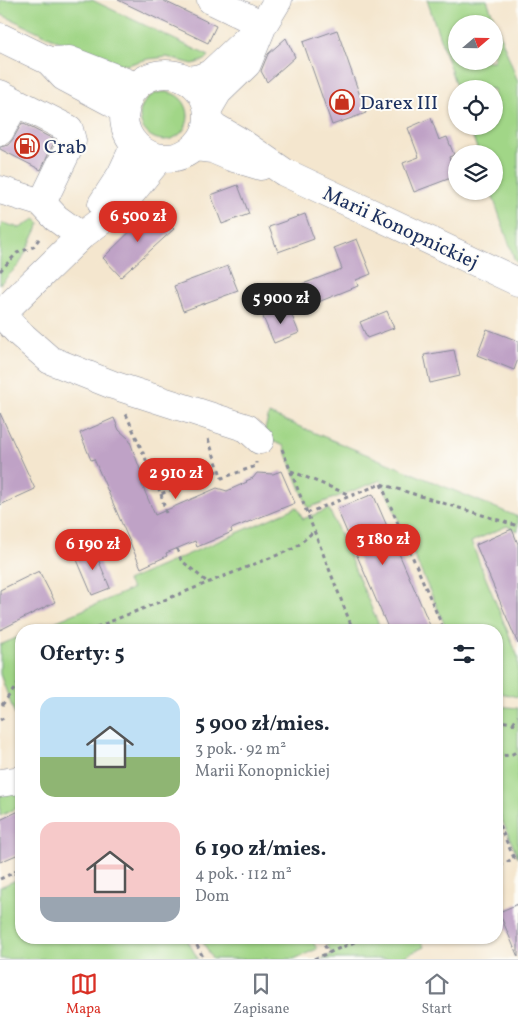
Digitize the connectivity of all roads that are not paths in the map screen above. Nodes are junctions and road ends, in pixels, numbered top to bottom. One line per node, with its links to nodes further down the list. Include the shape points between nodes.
1 (211, 0): 3 (street)
2 (278, 0): 3 (street)
3 (262, 25): 6 (street, via 210,74); 10 (street, via 247,64 218,92)
4 (0, 37): 5 (street)
5 (49, 61): 7 (street, via 70,60); 9 (street, via 64,77)
6 (189, 80): 7 (street, via 167,74 154,76); 10 (street, via 205,99)
7 (136, 86): 9 (street, via 126,102)
8 (8, 98): 11 (street); 17 (street, via 69,129 71,135 72,141)
9 (125, 112): 12 (street, via 126,125)
10 (208, 115): 13 (street); 15 (street, Marii Konopnickiej, via 215,127)
11 (0, 131)
12 (135, 145): 14 (street, via 151,156); 18 (street, via 121,176)
13 (196, 147): 14 (street, via 185,154); 15 (street, Marii Konopnickiej)
14 (161, 158): 18 (street, via 121,206)
15 (284, 172): 19 (street, Marii Konopnickiej)
16 (0, 190): 17 (street)
17 (42, 203): 18 (street)
18 (81, 236): 20 (street)
19 (518, 282)
20 (0, 315): 21 (street, via 50,360 113,385 247,428)
21 (260, 440)
22 (15, 781): 23 (street)
23 (0, 782)

